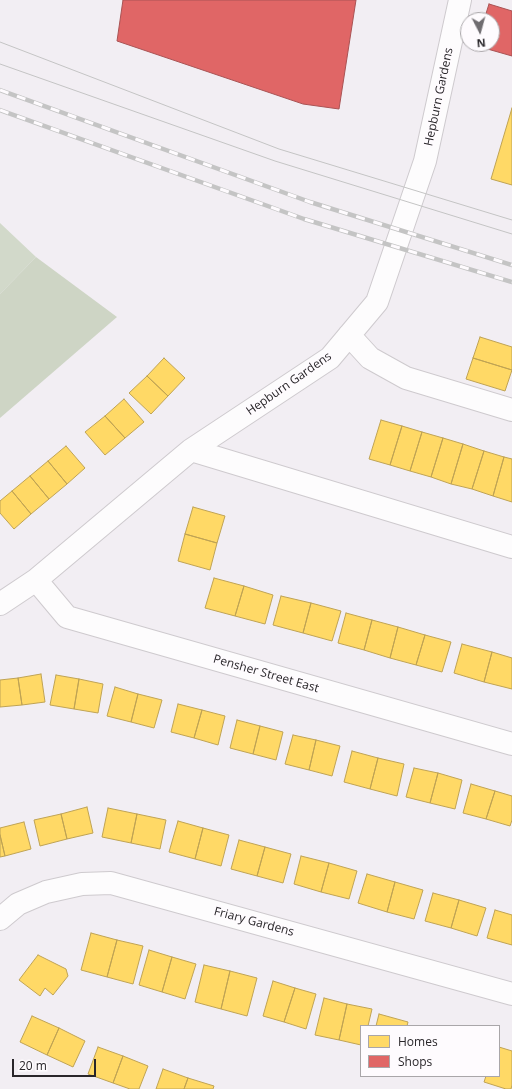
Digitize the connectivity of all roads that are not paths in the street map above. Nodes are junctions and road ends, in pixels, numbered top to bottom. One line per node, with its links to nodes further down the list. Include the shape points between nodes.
1 (460, 0): 2 (street, Hepburn Gardens, via 425,161 377,302)
2 (350, 335): 3 (street, via 370,358 406,378); 4 (street, Hepburn Gardens, via 330,358)
3 (512, 410)
4 (191, 450): 5 (street); 6 (street, Hepburn Gardens)
5 (512, 546)
6 (36, 580): 7 (street, Hepburn Gardens); 8 (street, Pensher Street East, via 67,617)
7 (0, 604)
8 (512, 744)
9 (0, 919): 10 (street, Friary Gardens, via 18,904 46,892 82,884 111,883)
10 (512, 994)

